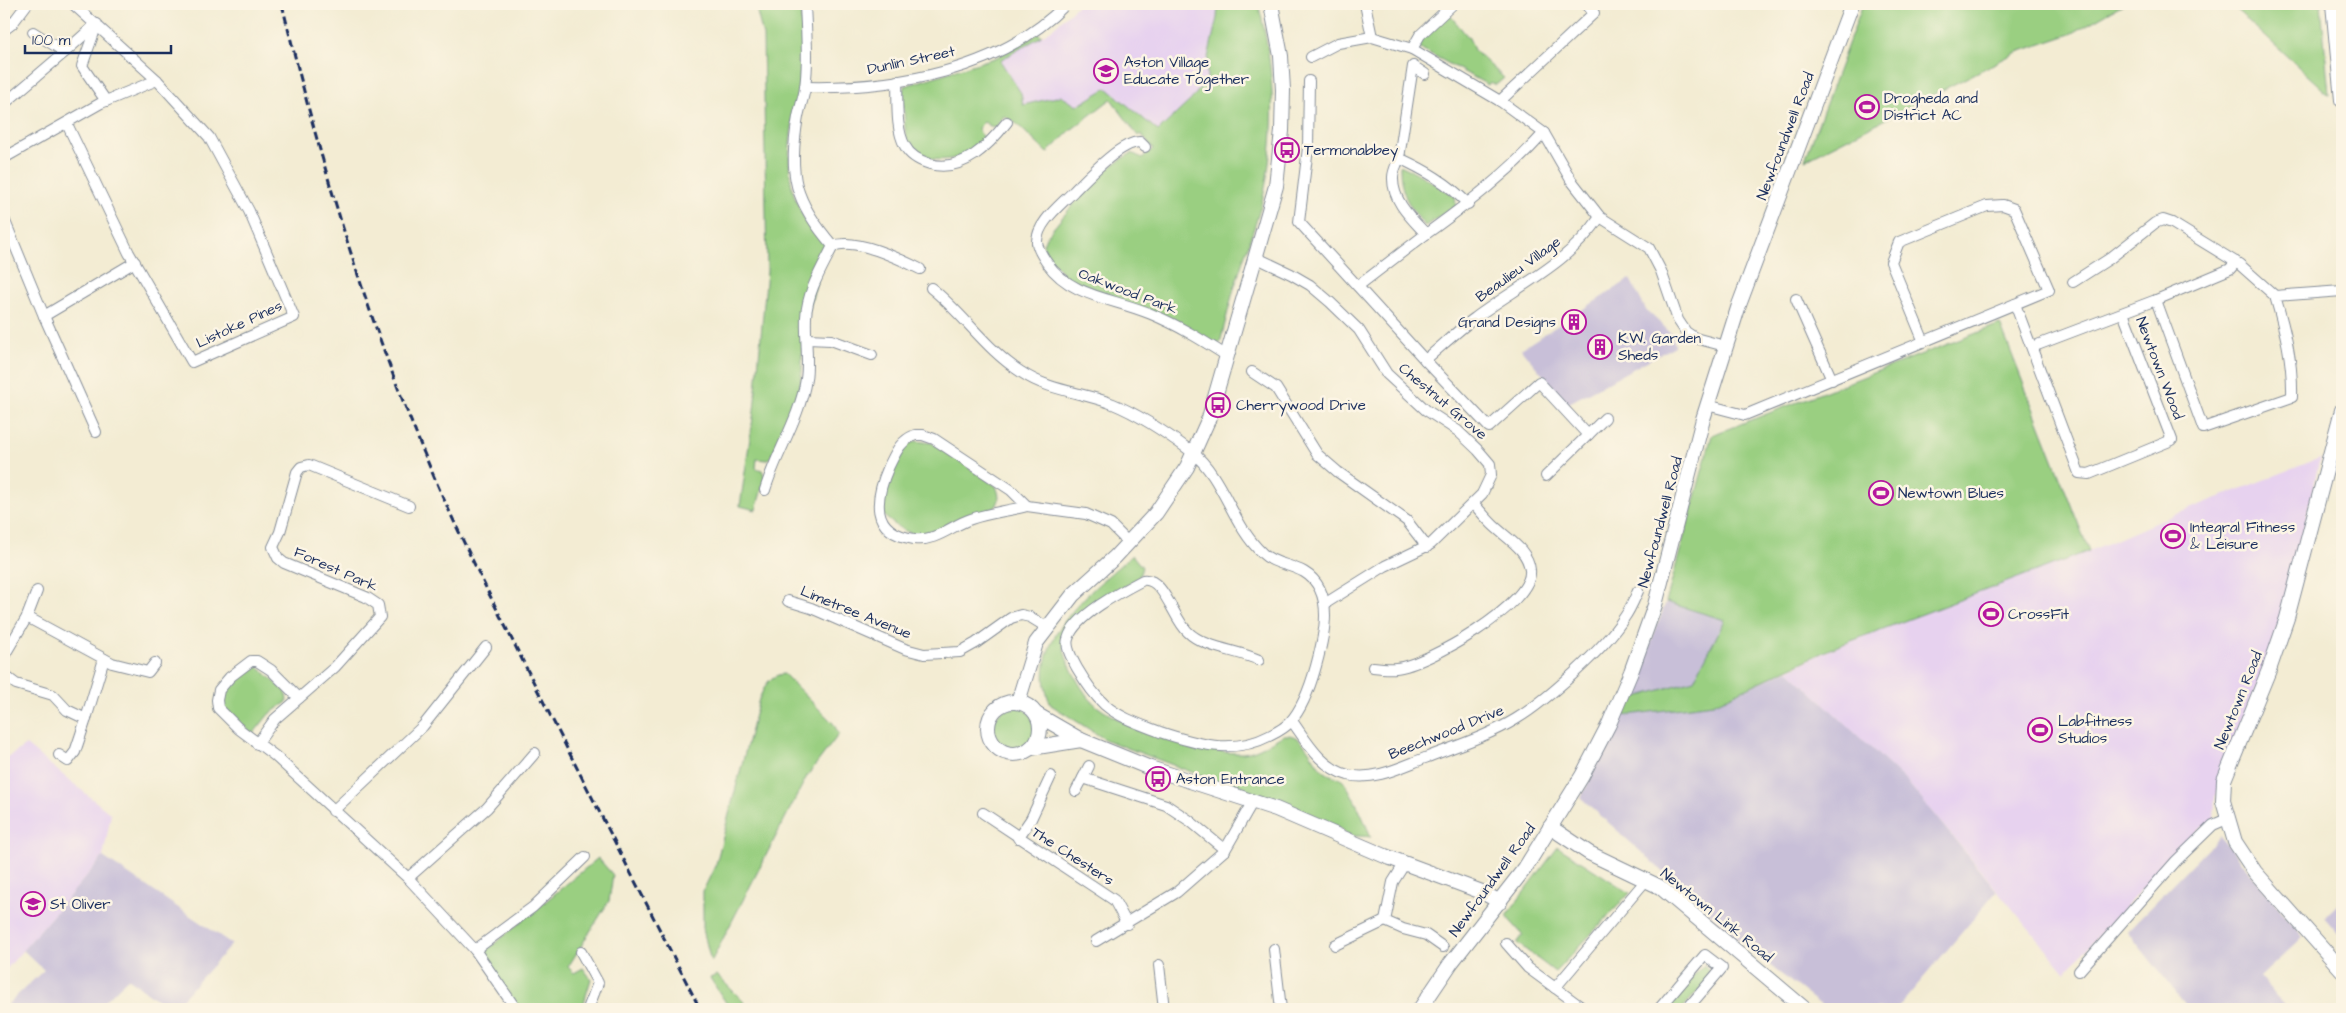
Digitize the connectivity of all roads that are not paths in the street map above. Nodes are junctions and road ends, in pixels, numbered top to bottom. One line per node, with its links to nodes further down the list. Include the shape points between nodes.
1 (27, 4): 12 (street)
2 (73, 4): 11 (street, Listoke Pines)
3 (805, 4): 22 (street)
4 (1066, 4): 20 (street, Dunlin Street, via 1028,35 987,56 934,74)
5 (1271, 4): 38 (street, via 1281,56 1282,132 1276,186)
6 (1365, 4): 14 (street)
7 (1453, 4): 15 (street, via 1420,35)
8 (1586, 4): 25 (street, via 1594,13)
9 (1852, 4): 54 (street, Newfoundwell Road)
10 (2333, 4): 23 (street)
11 (97, 24): 16 (street); 19 (street, Listoke Pines); 24 (street, via 82,66)
12 (4, 30)
13 (33, 32): 16 (street)
14 (1372, 37): 15 (street); 17 (street, via 1338,44)
15 (1412, 49): 25 (street)
16 (65, 52): 26 (street)
17 (1311, 56)
18 (1425, 74): 32 (street, via 1413,66)
19 (157, 80): 24 (street); 39 (street, Listoke Pines, via 209,137 249,211 294,317 192,362)
20 (897, 81): 22 (street, Dunlin Street, via 859,86); 27 (street, via 902,138 912,155 922,161 934,165 962,162 994,140)
21 (1309, 81): 43 (street, via 1308,148 1299,222)
22 (805, 87): 37 (street, via 795,137 794,170 803,204)
23 (2342, 100)
24 (106, 101): 28 (street)
25 (1500, 101): 29 (street)
26 (4, 104)
27 (1007, 122)
28 (67, 124): 31 (street); 39 (street, Listoke Pines)
29 (1544, 133): 33 (street); 34 (street, via 1571,180)
30 (1145, 147): 57 (street, Oakwood Park, via 1140,142 1124,147 1078,188 1040,231 1039,251 1070,285 1189,331)
31 (4, 158)
32 (1399, 158): 33 (street, via 1439,179); 36 (street, via 1393,177 1397,197 1406,213)
33 (1468, 204): 36 (street)
34 (1600, 217): 54 (street, via 1649,248 1662,270 1678,320 1686,332 1695,338); 58 (street, Beaulieu Village, via 1571,251 1475,318)
35 (4, 219): 51 (street)
36 (1426, 234): 43 (street)
37 (833, 246): 41 (street, via 842,243 868,248); 52 (street, via 810,297 806,316)
38 (1255, 257): 57 (street); 69 (street, Chestnut Grove, via 1298,278 1330,302 1359,330 1394,382 1478,450 1490,464 1492,475)
39 (135, 262): 51 (street)
40 (2236, 262): 42 (street, via 2164,220 2155,223); 46 (street); 48 (street, Newtown Wood, via 2230,269)
41 (920, 269)
42 (2073, 282)
43 (1358, 286): 58 (street)
44 (931, 288): 66 (street, via 998,354 1021,372 1060,390 1123,409)
45 (2342, 291): 46 (street)
46 (2275, 296): 48 (street, via 2290,348 2292,397 2203,428)
47 (1796, 300): 60 (street)
48 (2156, 300): 50 (street, Newtown Wood)
49 (2015, 304): 53 (street); 53 (street, via 2049,290 2014,209 2003,205 1987,206 1898,242 1891,262); 55 (street, Newtown Wood)
50 (2123, 313): 55 (street, Newtown Wood); 55 (street, Newtown Wood, via 2172,440 2089,474 2078,473)
51 (44, 316): 64 (street)
52 (807, 339): 56 (street, via 831,340); 68 (street, via 806,378 800,402 772,465)
53 (1924, 342): 60 (street)
54 (1725, 346): 61 (street, Newfoundwell Road)
55 (2032, 347)
56 (872, 355)
57 (1227, 356): 66 (street, via 1209,418)
58 (1425, 360): 65 (street, via 1489,427 1539,382)
59 (1252, 372): 73 (street, via 1276,388 1316,454 1407,521)
60 (1832, 380): 61 (street, via 1745,416)
61 (1707, 405): 105 (street, Newfoundwell Road, via 1655,605 1631,672 1582,776)
62 (2342, 410): 104 (street, Newtown Road, via 2287,618 2224,780 2223,800)
63 (1605, 418): 65 (street)
64 (96, 432)
65 (1588, 435): 67 (street)
66 (1194, 454): 72 (street, via 1156,513); 77 (street, via 1216,481 1239,524 1258,549 1276,562 1305,573 1313,580)
67 (1546, 476)
68 (765, 490)
69 (1474, 504): 73 (street, Chestnut Grove); 85 (street, via 1522,552 1531,572 1526,587 1486,625 1466,639 1412,664 1397,668)
70 (409, 506): 87 (street, Forest Park, via 309,465 297,472 273,547 278,558 366,597 378,605 380,612 376,623 335,667)
71 (1027, 506): 71 (street, via 970,519 934,537 916,539 891,530 882,521 877,501 880,486 899,446 907,438 922,435 934,439 1011,490); 72 (street, via 1086,514 1111,525)
72 (1129, 543): 79 (street, via 1073,595)
73 (1426, 546): 77 (street, Chestnut Grove, via 1385,566)
74 (37, 591): 78 (street)
75 (1638, 591): 91 (street, Beechwood Drive, via 1624,619 1613,632 1533,708 1494,731 1418,761 1368,777 1346,774 1325,763)
76 (788, 601): 79 (street, Limetree Avenue, via 924,654 960,652 1011,618 1021,615)
77 (1326, 603): 91 (street, via 1316,668)
78 (26, 617): 81 (street); 82 (street)
79 (1048, 628): 88 (street, via 1036,643)
80 (486, 647): 102 (street, via 423,726)
81 (4, 656)
82 (104, 659): 84 (street, via 148,672); 90 (street)
83 (1259, 660): 91 (street, via 1195,638 1181,625 1160,588 1148,579 1085,616 1074,627 1066,643 1078,670 1105,705 1144,726 1207,746 1239,747 1264,739)
84 (155, 663)
85 (1373, 667)
86 (4, 675): 90 (street, via 16,684 53,695 67,710)
87 (300, 698): 93 (street, Forest Park, via 275,719); 93 (street, via 257,661 251,661 230,677 219,690 218,708)
88 (1018, 702): 89 (street, via 1026,704); 94 (street, via 1008,702 994,712 988,722 988,733 992,743 1008,754)
89 (1036, 714): 92 (street); 94 (street, via 1040,735)
90 (86, 718): 96 (street, via 75,752 68,761)
91 (1292, 721)
92 (1081, 740): 94 (street); 101 (street, via 1150,768)
93 (257, 744): 102 (street, via 275,756)
94 (1031, 748)
95 (535, 753): 110 (street, via 487,808)
96 (60, 755)
97 (1089, 766): 99 (street)
98 (1051, 776): 106 (street, The Chesters, via 1031,819)
99 (1083, 778): 100 (street); 107 (street, via 1166,806)
100 (1076, 791)
101 (1253, 802): 107 (street); 109 (street)
102 (333, 811): 110 (street)
103 (983, 813): 106 (street, The Chesters)
104 (2227, 819): 123 (street, Newtown Road, via 2235,842 2255,872); 124 (street, via 2214,825 2176,861)
105 (1550, 827): 111 (street, Newtown Link Road, via 1589,852); 112 (street, Newfoundwell Road)
106 (1018, 838): 114 (street, The Chesters, via 1114,900)
107 (1225, 850): 114 (street, via 1177,892)
108 (585, 858): 120 (street, via 533,907)
109 (1404, 863): 112 (street); 113 (street, via 1393,882)
110 (408, 878): 120 (street)
111 (1647, 879): 125 (street); 134 (street, Newtown Link Road)
112 (1500, 902): 130 (street, Newfoundwell Road, via 1451,963)
113 (1385, 921): 117 (street); 118 (street, via 1426,935)
114 (1127, 924): 115 (street)
115 (1096, 941)
116 (1506, 943): 125 (street, via 1528,968)
117 (1335, 945)
118 (1444, 947)
119 (1274, 949): 129 (street)
120 (475, 950): 126 (street)
121 (581, 952): 127 (street, via 598,983)
122 (1159, 965): 128 (street)
123 (2342, 970)
124 (2079, 971)
125 (1555, 988): 131 (street)
126 (516, 1009)
127 (588, 1009)
128 (1164, 1009)
129 (1281, 1009)
130 (1420, 1009)
131 (1584, 1009)
132 (1659, 1009): 133 (street, via 1704,955 1722,968)
133 (1687, 1009)
134 (1805, 1009)

